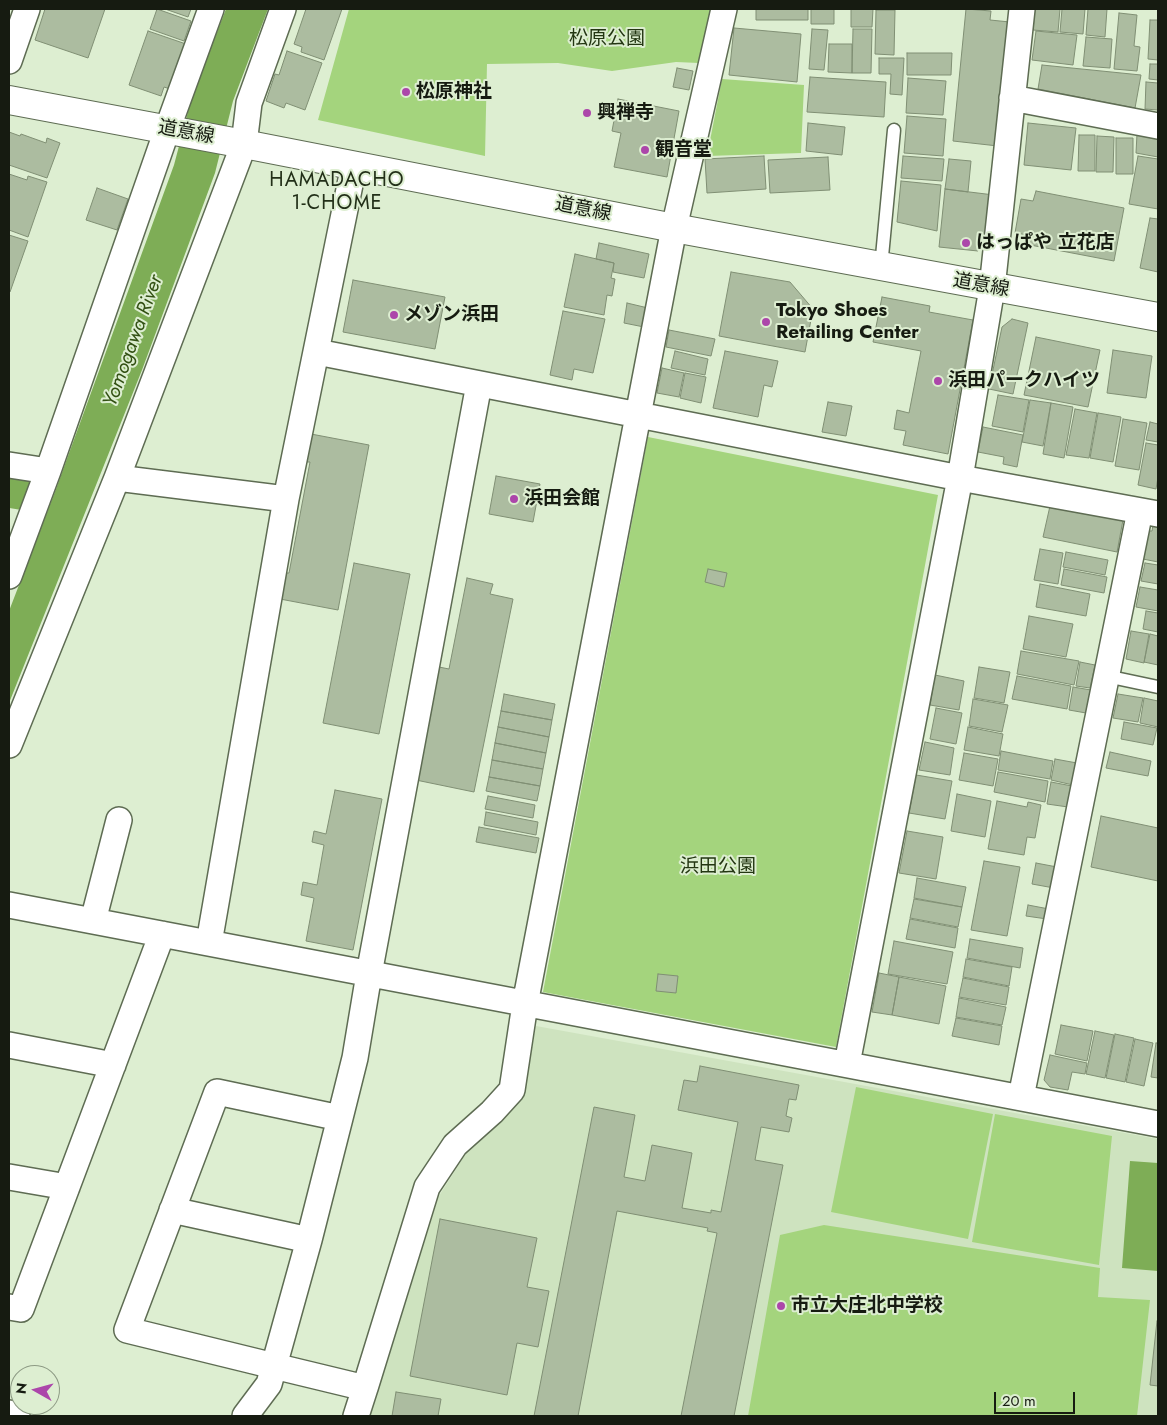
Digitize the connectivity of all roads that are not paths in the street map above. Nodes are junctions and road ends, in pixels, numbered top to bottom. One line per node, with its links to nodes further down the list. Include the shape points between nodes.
1 (28, 9): 6 (street)
2 (211, 9): 11 (street)
3 (283, 9): 12 (street)
4 (724, 9): 14 (street)
5 (1022, 9): 7 (street)
6 (9, 61)
7 (1012, 98): 9 (street); 16 (street)
8 (9, 100): 11 (street, 道意線)
9 (1158, 126)
10 (894, 130): 15 (lane)
11 (171, 131): 12 (street, 道意線); 22 (street)
12 (238, 143): 13 (street, 道意線); 23 (street)
13 (354, 165): 14 (street, 道意線); 18 (street)
14 (674, 228): 15 (street, 道意線); 20 (street)
15 (881, 267): 16 (street, 道意線)
16 (992, 288): 17 (street, 道意線); 24 (street)
17 (1158, 318)
18 (317, 352): 19 (street); 25 (street)
19 (479, 384): 20 (street); 36 (street)
20 (638, 414): 24 (street); 37 (street)
21 (9, 465): 22 (street)
22 (48, 471): 27 (street)
23 (117, 478): 25 (street); 30 (street)
24 (960, 478): 26 (street); 39 (street)
25 (286, 499): 35 (street)
26 (1149, 512): 28 (street)
27 (9, 576)
28 (1106, 676): 29 (lane); 41 (street)
29 (1158, 687)
30 (9, 746)
31 (119, 820): 33 (street)
32 (9, 905): 33 (street)
33 (93, 921): 34 (street)
34 (162, 934): 35 (street); 40 (street)
35 (209, 943): 36 (street)
36 (369, 974): 37 (street); 42 (street, via 356,1058)
37 (525, 1004): 39 (street); 50 (street, via 512,1090 455,1146 427,1187)
38 (9, 1046): 40 (street)
39 (847, 1064): 41 (street)
40 (113, 1065): 45 (street)
41 (1021, 1097): 43 (street)
42 (340, 1118): 46 (street, via 217,1092); 47 (street)
43 (1158, 1124)
44 (9, 1176): 45 (street)
45 (67, 1187): 48 (street, via 21,1309)
46 (172, 1210): 47 (street); 49 (street, via 127,1330)
47 (309, 1240): 49 (street)
48 (9, 1307)
49 (274, 1366): 50 (street); 53 (street, via 269,1384)
50 (365, 1388): 54 (street)
51 (9, 1413): 52 (street)
52 (17, 1416)
53 (245, 1416)
54 (356, 1416)

